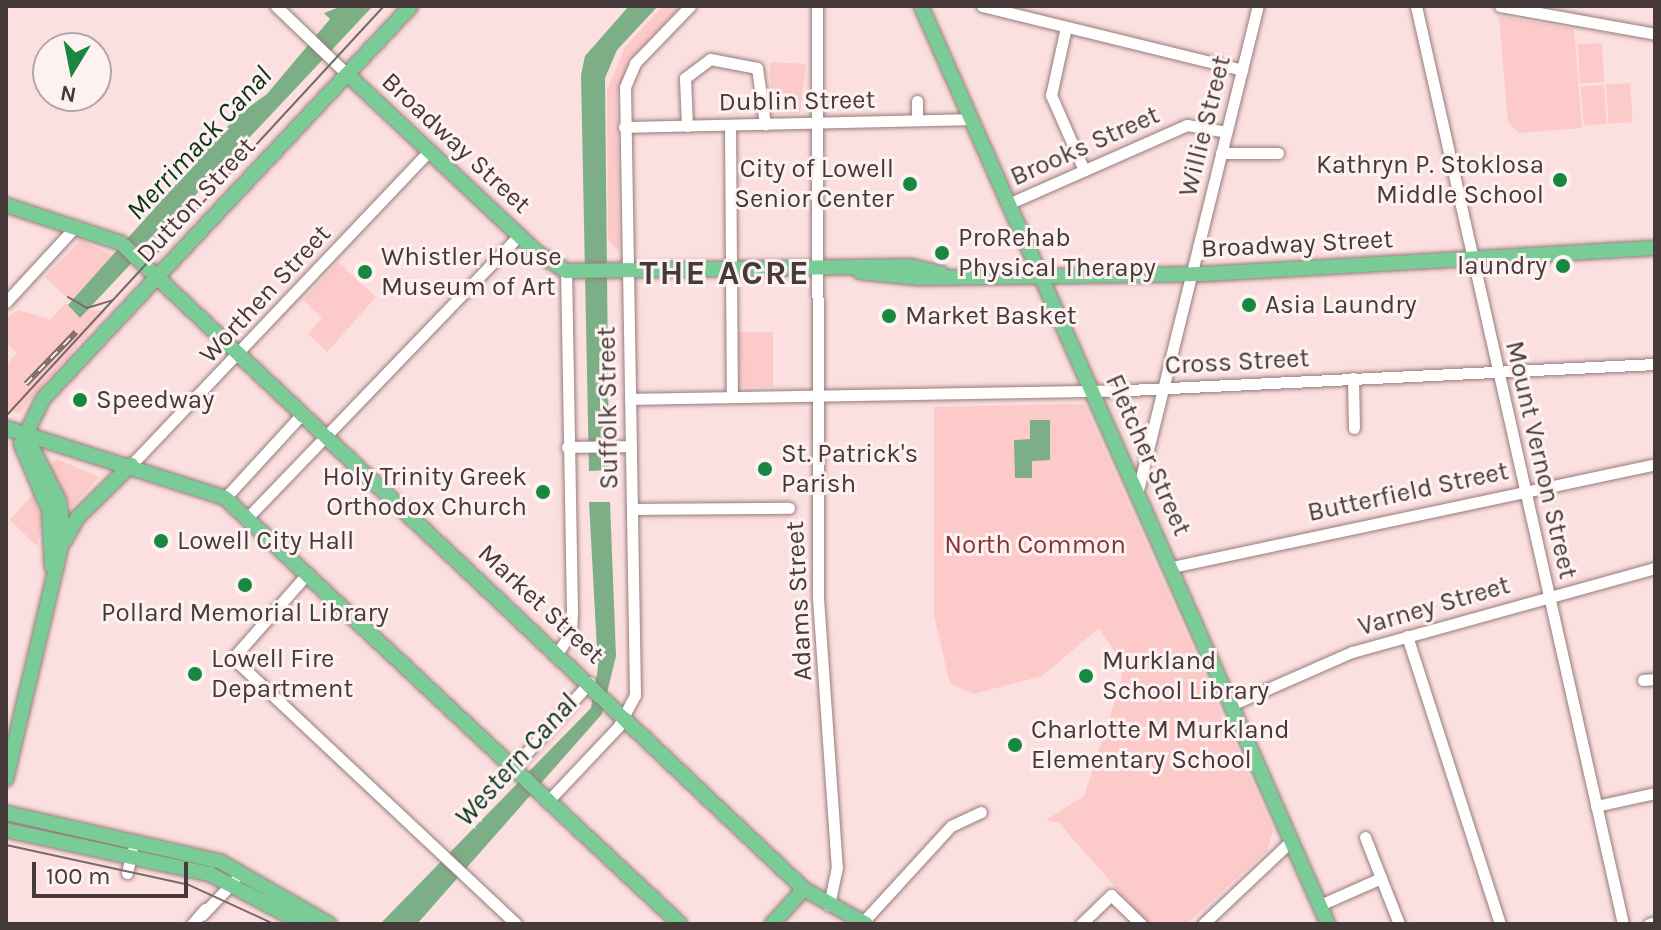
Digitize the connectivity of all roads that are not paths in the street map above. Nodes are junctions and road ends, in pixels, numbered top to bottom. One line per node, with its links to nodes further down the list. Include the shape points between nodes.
1 (276, 6): 13 (street)
2 (411, 6): 13 (main road, Dutton Street)
3 (690, 6): 21 (street, Suffolk Street, via 629,74)
4 (817, 6): 17 (street, Adams Street)
5 (921, 6): 15 (main road, Fletcher Street)
6 (982, 6): 10 (street)
7 (1258, 6): 12 (street, Willie Street)
8 (1416, 6): 32 (street, Mount Vernon Street)
9 (1500, 6): 11 (street)
10 (1066, 27): 12 (street); 26 (street, via 1051,95)
11 (1655, 34)
12 (1242, 70): 22 (street, Willie Street)
13 (347, 74): 23 (main road, Broadway Street); 39 (main road, Dutton Street)
14 (917, 101): 16 (street)
15 (971, 119): 16 (street, Dublin Street); 27 (main road, Fletcher Street)
16 (917, 120): 17 (street, Dublin Street)
17 (817, 122): 18 (street, Dublin Street); 36 (street, Adams Street)
18 (765, 124): 19 (street, Dublin Street); 20 (street, via 757,68 710,59 685,78)
19 (730, 125): 20 (street, Dublin Street); 35 (street)
20 (687, 126): 21 (street, Dublin Street)
21 (624, 127): 34 (street, Suffolk Street)
22 (1226, 132): 24 (street, Willie Street); 26 (street, Brooks Street, via 1187,125)
23 (429, 151): 30 (main road, Broadway Street); 41 (street, Worthen Street)
24 (1221, 153): 25 (street); 38 (street, Willie Street)
25 (1278, 153)
26 (1084, 170): 27 (street, Brooks Street)
27 (1008, 204): 37 (main road, Fletcher Street)
28 (6, 205): 29 (main road, Market Street)
29 (76, 226): 39 (main road, Market Street, via 122,244); 40 (street)
30 (519, 235): 33 (main road, Broadway Street); 54 (street)
31 (1655, 248): 32 (main road, Broadway Street)
32 (1471, 259): 38 (main road, Broadway Street); 43 (street, Mount Vernon Street)
33 (570, 271): 34 (main road, Broadway Street); 56 (street)
34 (620, 272): 35 (main road, Broadway Street); 49 (street, Suffolk Street)
35 (732, 272): 36 (main road, Broadway Street); 47 (street)
36 (816, 273): 37 (main road, Broadway Street); 48 (street, Adams Street)
37 (1037, 273): 38 (main road, Broadway Street); 46 (main road, Fletcher Street)
38 (1191, 274): 45 (street, Willie Street)
39 (157, 277): 41 (main road, Market Street); 53 (main road, Dutton Street, via 43,399)
40 (6, 302)
41 (238, 353): 50 (main road, Market Street); 58 (street, Worthen Street)
42 (1655, 364): 43 (street, Cross Street)
43 (1499, 371): 44 (street, Cross Street); 59 (street, Mount Vernon Street)
44 (1353, 378): 45 (street, Cross Street); 52 (street)
45 (1163, 387): 46 (street, Cross Street); 60 (street, Willie Street)
46 (1093, 390): 48 (street, Cross Street); 60 (main road, Fletcher Street)
47 (732, 396): 48 (street, Cross Street); 49 (street, Cross Street)
48 (816, 397): 93 (street, Adams Street, via 818,598 837,867)
49 (630, 399): 55 (street, Suffolk Street)
50 (303, 413): 54 (main road, Market Street); 61 (street)
51 (6, 428): 53 (main road)
52 (1354, 428)
53 (25, 434): 58 (main road); 65 (main road, via 62,510); 66 (main road, via 24,454 49,510)
54 (327, 435): 64 (street); 72 (main road, Market Street)
55 (631, 446): 56 (street); 63 (street, Suffolk Street)
56 (567, 447): 72 (street, via 571,622)
57 (1655, 464): 59 (street, Butterfield Street)
58 (131, 465): 61 (main road); 65 (main road, via 77,518)
59 (1526, 489): 67 (street, Butterfield Street); 70 (street, Mount Vernon Street)
60 (1138, 490): 67 (main road, Fletcher Street)
61 (225, 498): 64 (main road)
62 (789, 508): 63 (street)
63 (632, 509): 75 (street, Suffolk Street, via 636,685)
64 (248, 517): 69 (main road)
65 (62, 548): 66 (main road)
66 (52, 567): 77 (main road)
67 (1172, 567): 74 (main road, Fletcher Street)
68 (1655, 568): 70 (street, Varney Street)
69 (307, 574): 76 (main road); 99 (street, via 233,658)
70 (1550, 596): 71 (street, Varney Street); 80 (street, Mount Vernon Street)
71 (1407, 636): 74 (street, Varney Street, via 1318,664); 107 (street)
72 (558, 652): 73 (main road, Market Street)
73 (590, 682): 75 (main road, Market Street); 76 (street)
74 (1231, 705): 86 (main road, Fletcher Street)
75 (625, 715): 79 (street, Suffolk Street); 92 (main road, Market Street)
76 (518, 772): 79 (main road)
77 (6, 779)
78 (1655, 793): 80 (street)
79 (544, 796): 100 (main road)
80 (1596, 806): 108 (street, Mount Vernon Street)
81 (981, 812): 95 (street, via 951,826)
82 (6, 813): 85 (main road)
83 (6, 830): 87 (main road)
84 (1365, 837): 90 (street)
85 (134, 840): 87 (street); 88 (main road)
86 (1292, 840): 94 (main road, Fletcher Street); 104 (street)
87 (131, 857): 89 (street); 91 (main road)
88 (240, 870): 91 (street); 98 (main road)
89 (127, 873)
90 (1381, 878): 94 (street); 106 (street)
91 (233, 885): 96 (street); 97 (main road)
92 (804, 889): 93 (main road, Market Street); 101 (main road)
93 (829, 905): 95 (main road, Market Street)
94 (1320, 905): 105 (main road, Fletcher Street)
95 (864, 923)
96 (192, 924)
97 (304, 924)
98 (329, 924)
99 (516, 924)
100 (680, 924)
101 (772, 924)
102 (1081, 924): 103 (street, via 1111,895)
103 (1141, 924)
104 (1203, 924)
105 (1328, 924)
106 (1399, 924)
107 (1500, 924)
108 (1623, 924)

